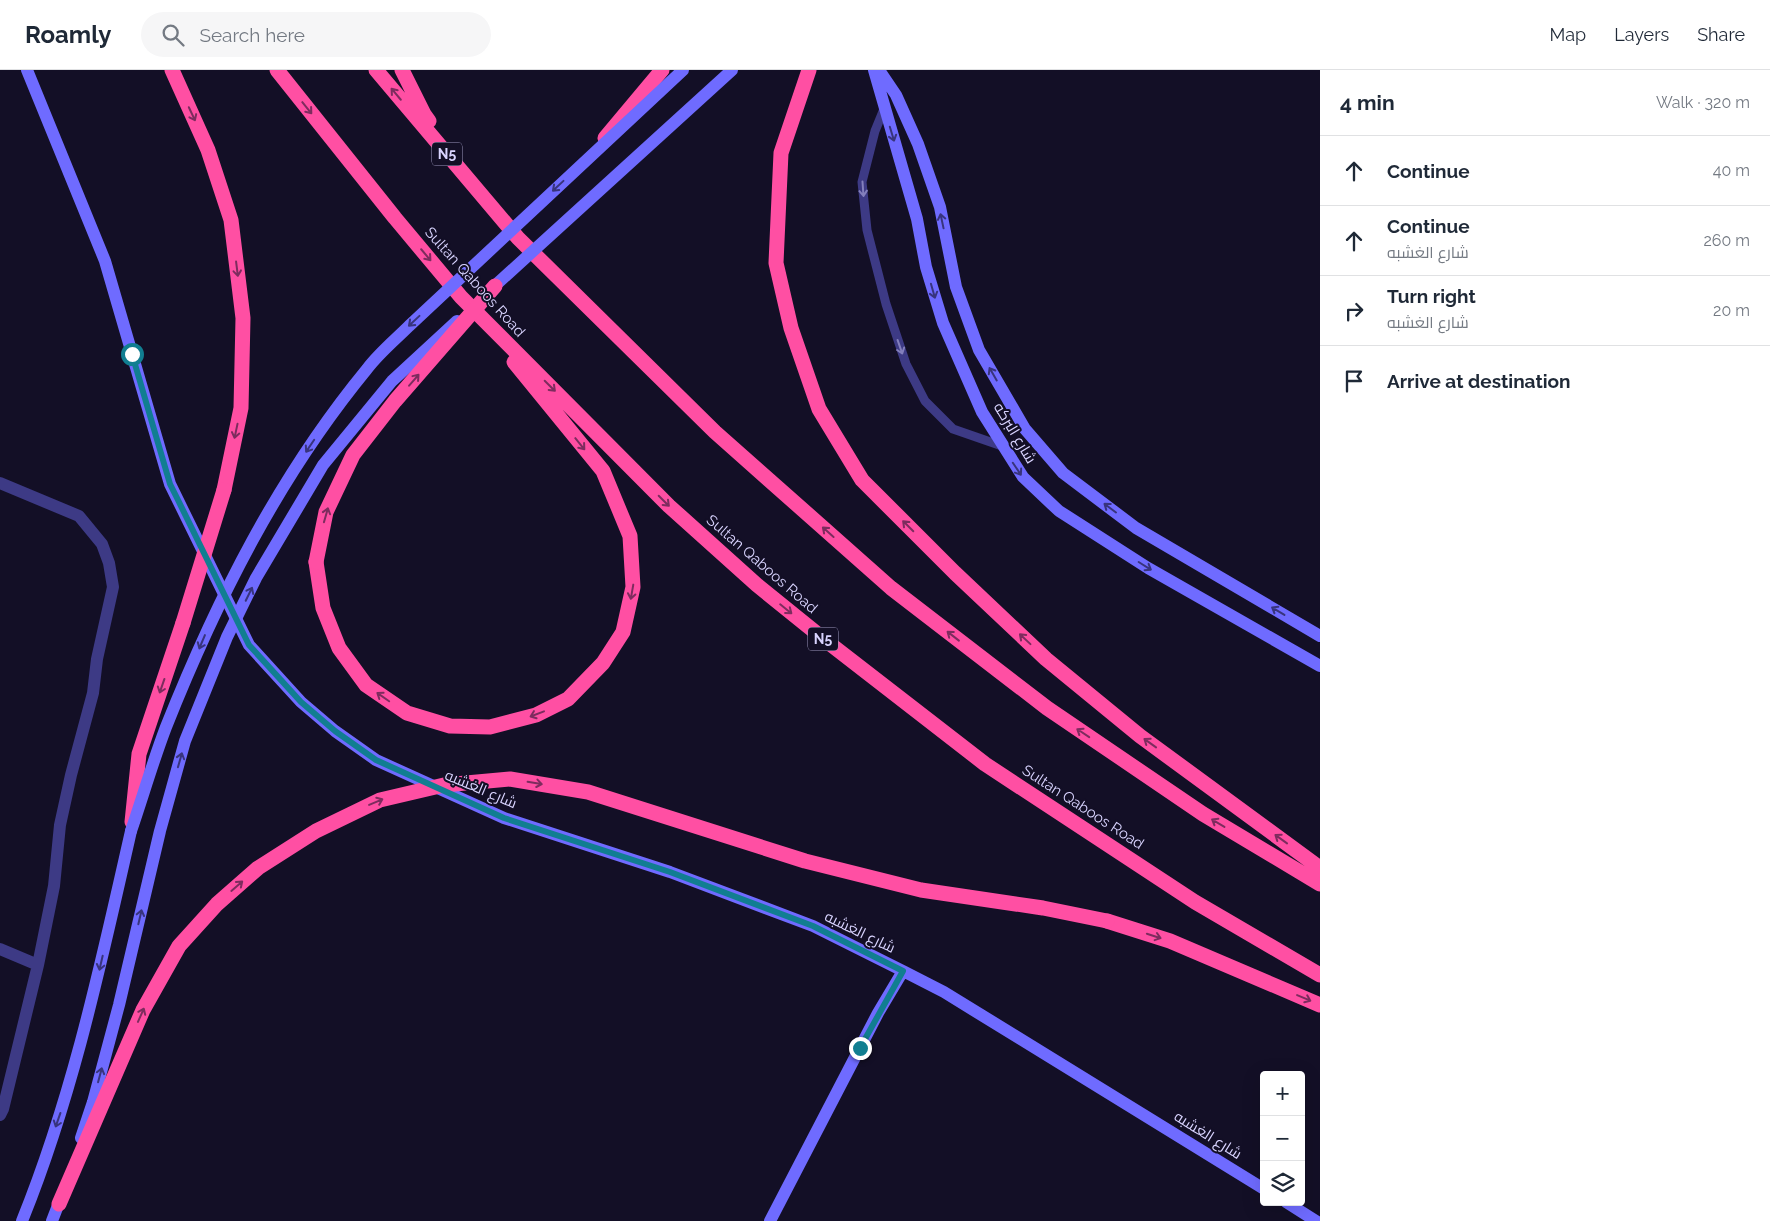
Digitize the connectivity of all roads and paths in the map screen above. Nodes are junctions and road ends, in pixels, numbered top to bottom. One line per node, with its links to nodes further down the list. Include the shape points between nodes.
1 (26, 70): 26 (street, شارع الغشبه, via 105,261 170,484 249,645 301,702 376,760 504,818 670,872 813,926)
2 (172, 70): 21 (highway, one-way to 21, bridge, via 208,150 232,220 243,318 241,408 224,490 139,754)
3 (277, 70): 16 (highway, Sultan Qaboos Road / N5, one-way to 16)
4 (376, 70): 14 (highway, N5, one-way to 4)
5 (402, 70): 14 (highway, via 424,114)
6 (662, 70): 13 (highway, bridge)
7 (683, 70): 13 (street, bridge)
8 (732, 70): 15 (street, bridge)
9 (809, 70): 22 (highway, one-way to 9, via 1140,736 1046,659 862,480 819,409 791,328 776,262 782,152)
10 (874, 70): 12 (street, شارع البركه)
11 (879, 70): 19 (street, شارع البركه, one-way to 11, via 1136,528 1064,473 1025,429 979,350 956,287 940,207 918,144 896,96)
12 (884, 109): 17 (street, شارع البركه, one-way to 17, via 917,219 926,267 943,323 982,412); 17 (lane, one-way to 17, via 862,182 867,230 906,364 925,401 953,429)
13 (584, 162): 21 (street, one-way to 21, bridge, via 367,368 313,441 233,575 166,728)
14 (518, 238): 23 (highway, N5, one-way to 14, via 1203,814 1047,708 891,588 715,432)
15 (495, 286): 16 (highway, one-way to 15, bridge, via 603,471 630,536 633,587 623,632 603,663 568,699 536,715 490,727 450,726 407,713 366,685 339,648 322,608 316,562 326,512 353,455 395,401); 31 (street, one-way to 15, bridge, via 93,1102 160,831 186,741 227,638 256,578 323,465 392,381)
16 (461, 297): 27 (highway, Sultan Qaboos Road / N5, one-way to 27, via 669,506 757,585 825,640 985,764 1195,902)
17 (1002, 446): 20 (street, شارع البركه, one-way to 20, via 1023,478 1059,511 1148,568)
18 (0, 483): 25 (street, via 79,516 102,544 113,587 92,693 60,825 54,886)
19 (1320, 636)
20 (1320, 666)
21 (131, 830): 34 (street, one-way to 34, via 67,1097)
22 (1320, 868)
23 (1320, 884)
24 (0, 949): 25 (street)
25 (38, 965): 29 (street)
26 (903, 971): 30 (street, شارع الغشبه, via 944,992); 36 (street, شارع الغشبه)
27 (1320, 975)
28 (1320, 1005): 31 (highway, one-way to 28, bridge, via 143,1010 179,946 217,904 258,868 316,831 380,800 444,785 510,779 588,792 805,861 902,886 1108,921 1170,941)
29 (0, 1114)
30 (1260, 1187)
31 (59, 1204): 35 (street, bridge)
32 (1292, 1206): 37 (street)
33 (1320, 1213): 37 (street)
34 (22, 1221)
35 (52, 1221)
36 (770, 1221)
37 (1316, 1221)

